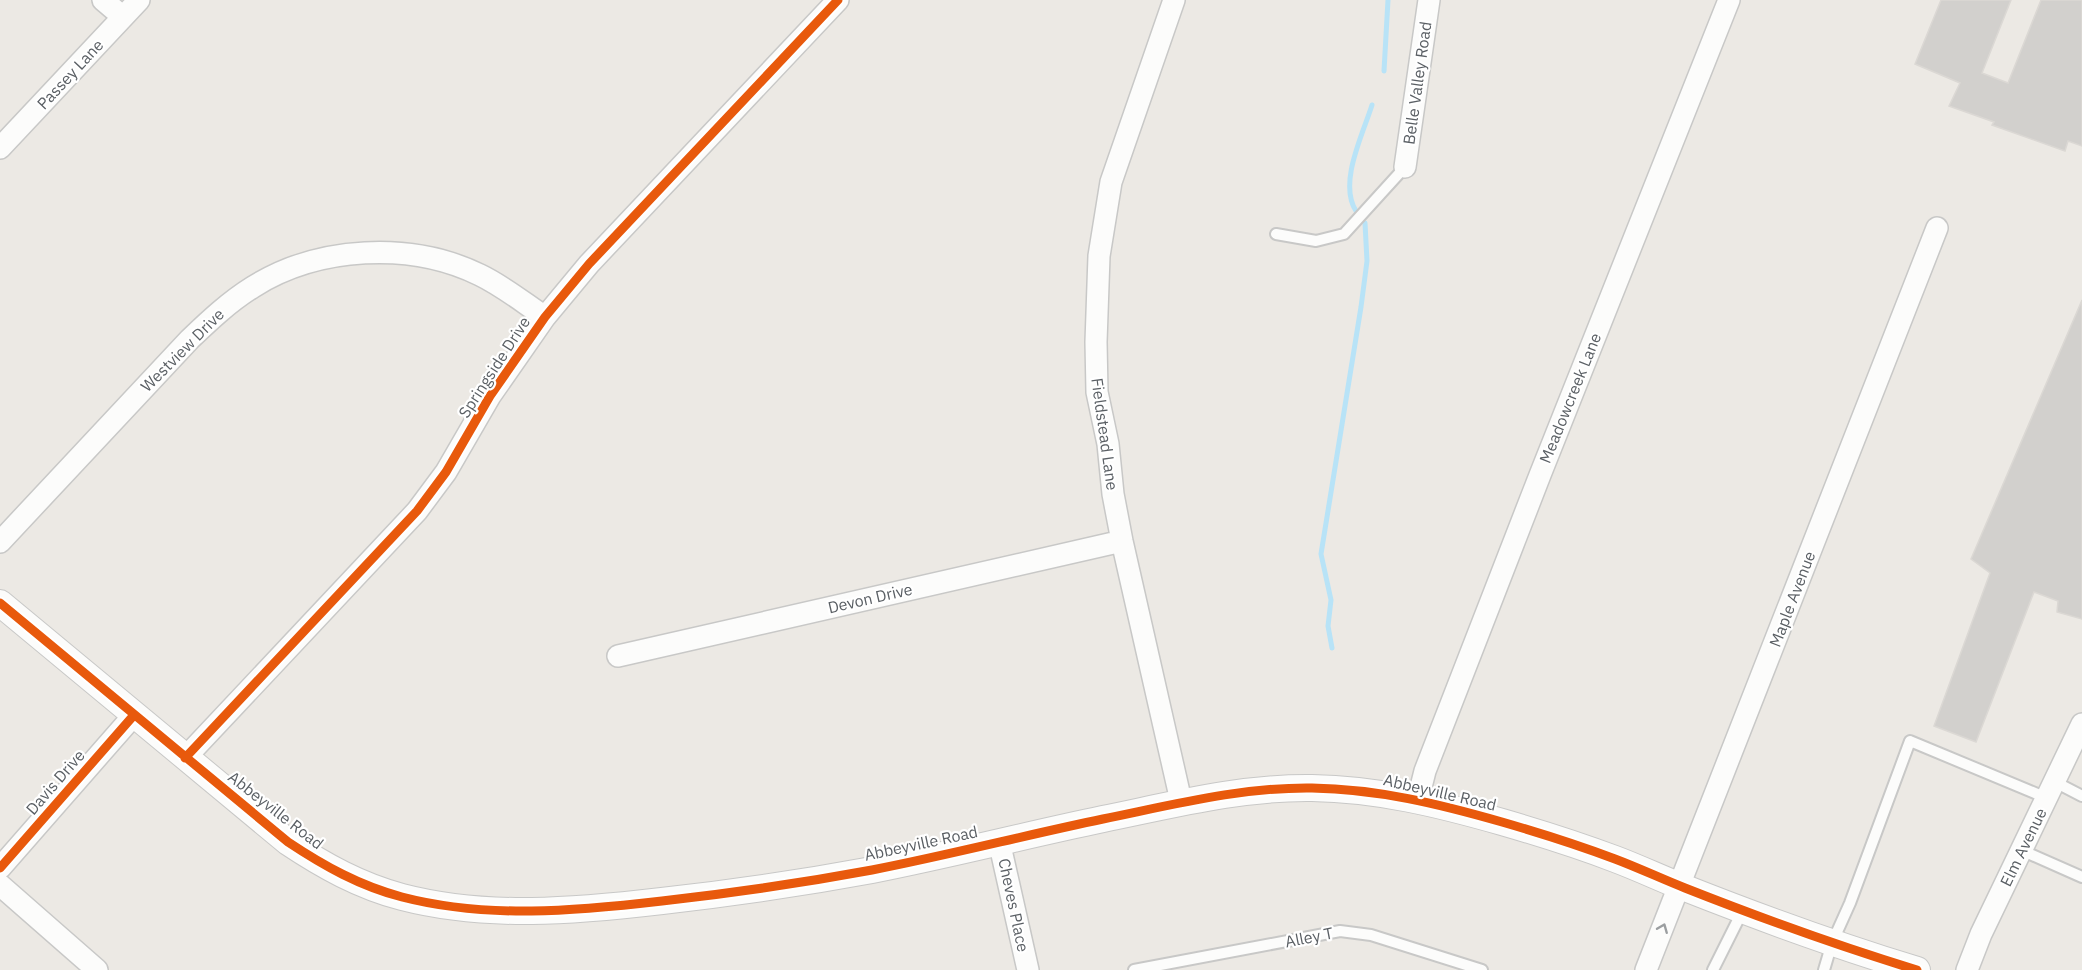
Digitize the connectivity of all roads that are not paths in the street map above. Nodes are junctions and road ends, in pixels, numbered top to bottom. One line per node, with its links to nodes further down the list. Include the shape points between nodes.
1 (103, 0): 7 (street)
2 (139, 0): 7 (street, Passey Lane)
3 (838, 0): 12 (street, Springside Drive, via 589,264)
4 (1174, 0): 14 (street, Fieldstead Lane, via 1111,182 1099,256 1097,392)
5 (1429, 0): 9 (street, Belle Valley Road)
6 (1729, 0): 22 (street, Meadowcreek Lane, via 1540,475 1425,771)
7 (123, 17): 8 (street, Passey Lane)
8 (0, 148)
9 (1405, 167): 11 (lane, via 1344,234 1316,241)
10 (1937, 228): 29 (street, Maple Avenue)
11 (1276, 234)
12 (545, 317): 13 (street, Westview Drive, via 479,274 418,255 353,254 290,269 222,308); 19 (street, Springside Drive, via 417,512)
13 (0, 542)
14 (1122, 542): 16 (street, Devon Drive); 23 (street, Fieldstead Lane)
15 (0, 603): 17 (street, Abbeyville Road)
16 (618, 656)
17 (134, 715): 19 (street, Abbeyville Road); 26 (street, Davis Drive)
18 (2082, 724): 20 (street, Elm Avenue)
19 (185, 758): 24 (street, Abbeyville Road, via 318,862 370,887 471,910 596,909 744,891 874,869)
20 (2051, 790): 21 (lane); 25 (street, Elm Avenue); 31 (lane, via 1910,741)
21 (2082, 796)
22 (1418, 799): 23 (street, Abbeyville Road, via 1359,790 1307,788); 29 (street, Abbeyville Road, via 1544,834)
23 (1181, 801): 24 (street, Abbeyville Road)
24 (999, 841): 33 (street, Cheves Place)
25 (2021, 850): 27 (lane); 40 (street, Elm Avenue)
26 (0, 868)
27 (2082, 877)
28 (0, 885): 32 (street)
29 (1680, 886): 30 (street, Abbeyville Road); 36 (street, Maple Avenue, one-way to 29)
30 (1743, 910): 31 (street, Abbeyville Road); 37 (lane)
31 (1832, 943): 38 (lane); 39 (street, Abbeyville Road)
32 (97, 970)
33 (1028, 970)
34 (1134, 970): 35 (lane, Alley T, via 1340,931 1371,935)
35 (1482, 970)
36 (1647, 970)
37 (1713, 970)
38 (1824, 970)
39 (1917, 970)
40 (1967, 970)

